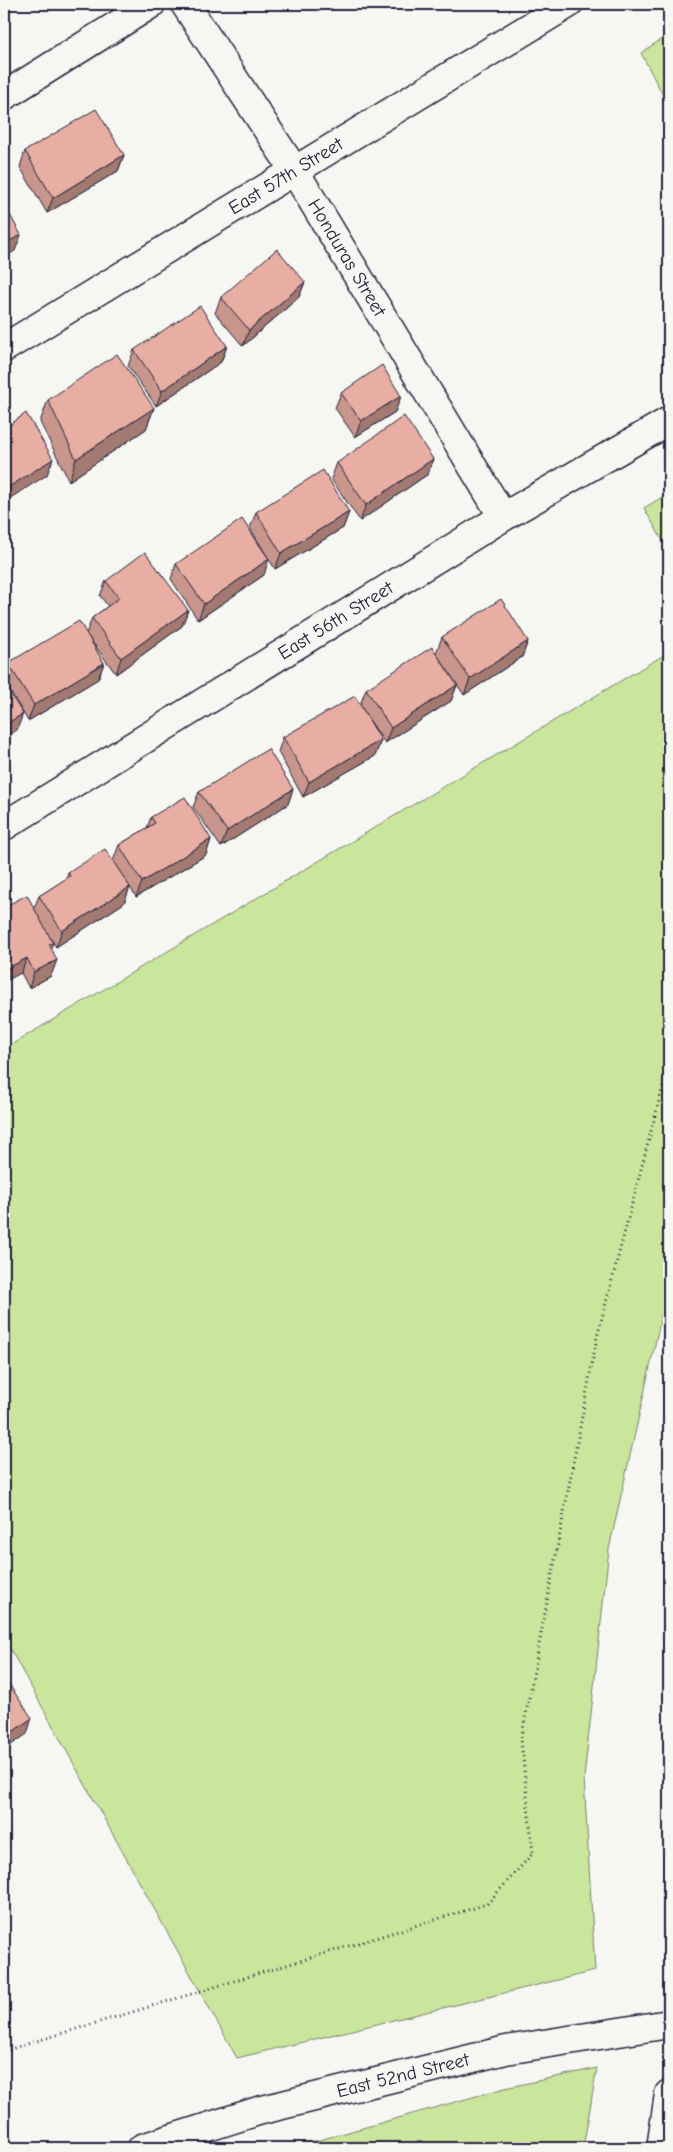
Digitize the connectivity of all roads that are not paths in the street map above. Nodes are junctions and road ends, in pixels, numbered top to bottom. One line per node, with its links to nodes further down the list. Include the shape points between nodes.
1 (151, 4): 4 (main road)
2 (185, 4): 5 (main road, Honduras Street)
3 (568, 4): 5 (main road, East 57th Street)
4 (4, 96)
5 (294, 170): 6 (main road, East 57th Street); 8 (main road, Honduras Street)
6 (4, 348)
7 (669, 420): 8 (main road, East 56th Street)
8 (503, 517): 9 (main road, East 56th Street)
9 (4, 826)
10 (669, 2024): 12 (main road, East 52nd Street, via 506,2050 258,2112)
11 (669, 2094): 13 (main road)
12 (142, 2148)
13 (661, 2148)

